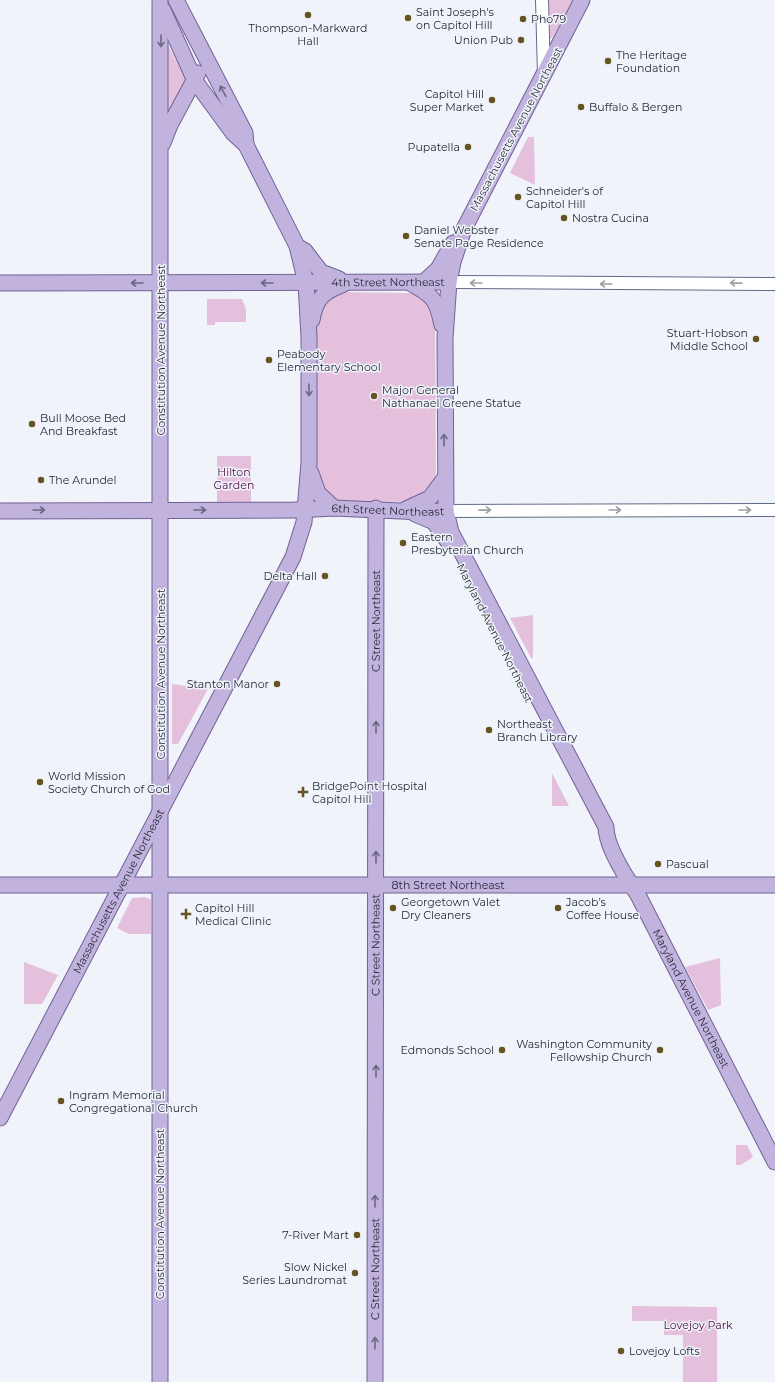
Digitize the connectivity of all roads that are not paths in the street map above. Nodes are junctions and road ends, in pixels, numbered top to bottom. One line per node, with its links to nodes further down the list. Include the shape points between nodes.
1 (176, 0): 5 (main road)
2 (542, 0): 6 (street)
3 (582, 0): 6 (main road, Massachusetts Avenue Northeast)
4 (159, 1): 7 (main road); 9 (main road, Constitution Avenue Northeast, one-way to 9)
5 (200, 50): 7 (main road, Constitution Avenue Northeast, via 199,70); 8 (main road, one-way to 5, via 245,133)
6 (544, 75): 10 (main road, Massachusetts Avenue Northeast)
7 (195, 81): 8 (main road, via 233,133); 9 (main road, Constitution Avenue Northeast, via 170,125)
8 (246, 145): 11 (main road)
9 (161, 158): 17 (main road, Constitution Avenue Northeast)
10 (464, 229): 14 (main road, via 438,269); 15 (main road, Massachusetts Avenue Northeast)
11 (297, 246): 12 (main road, via 305,251 321,272); 18 (main road)
12 (350, 282): 13 (main road, 4th Street Northeast); 18 (main road, 4th Street Northeast); 20 (main road, via 328,291 319,299 314,309)
13 (408, 282): 14 (main road, 4th Street Northeast); 21 (main road, via 425,291 434,300)
14 (424, 282): 15 (main road, 4th Street Northeast)
15 (449, 282): 19 (street, 4th Street Northeast, one-way to 15); 21 (main road)
16 (0, 283): 17 (main road, 4th Street Northeast, one-way to 16)
17 (161, 283): 18 (main road, 4th Street Northeast, one-way to 17); 26 (main road, Constitution Avenue Northeast)
18 (306, 283): 20 (main road)
19 (775, 284)
20 (309, 337): 22 (main road, one-way to 22)
21 (445, 338): 23 (main road, one-way to 21)
22 (309, 463): 25 (main road); 25 (main road)
23 (444, 479): 29 (main road, via 430,498); 30 (main road)
24 (376, 508): 25 (main road, 6th Street Northeast); 29 (main road, 6th Street Northeast); 35 (main road, C Street Northeast, one-way to 24)
25 (320, 509): 26 (main road, 6th Street Northeast, one-way to 25); 31 (main road, Massachusetts Avenue Northeast, via 302,533 293,557)
26 (160, 510): 28 (main road, 6th Street Northeast, one-way to 26); 31 (main road, Constitution Avenue Northeast)
27 (775, 510): 30 (street, 6th Street Northeast, one-way to 27)
28 (0, 511)
29 (403, 511): 30 (main road, 6th Street Northeast); 32 (main road, Maryland Avenue Northeast, via 431,520 445,535 598,831)
30 (446, 511): 32 (main road, Maryland Avenue Northeast, via 451,532 606,827)
31 (160, 812): 34 (main road, Constitution Avenue Northeast); 36 (main road, Massachusetts Avenue Northeast)
32 (606, 836): 37 (main road, Maryland Avenue Northeast)
33 (0, 885): 36 (main road, 8th Street Northeast)
34 (160, 885): 35 (main road, 8th Street Northeast); 36 (main road, 8th Street Northeast); 41 (main road, Constitution Avenue Northeast)
35 (376, 885): 37 (main road, 8th Street Northeast); 42 (main road, C Street Northeast, one-way to 35)
36 (122, 886): 39 (main road, Massachusetts Avenue Northeast)
37 (631, 886): 38 (main road, 8th Street Northeast); 40 (main road, Maryland Avenue Northeast)
38 (775, 886)
39 (0, 1118)
40 (775, 1162)
41 (160, 1382)
42 (375, 1382)

